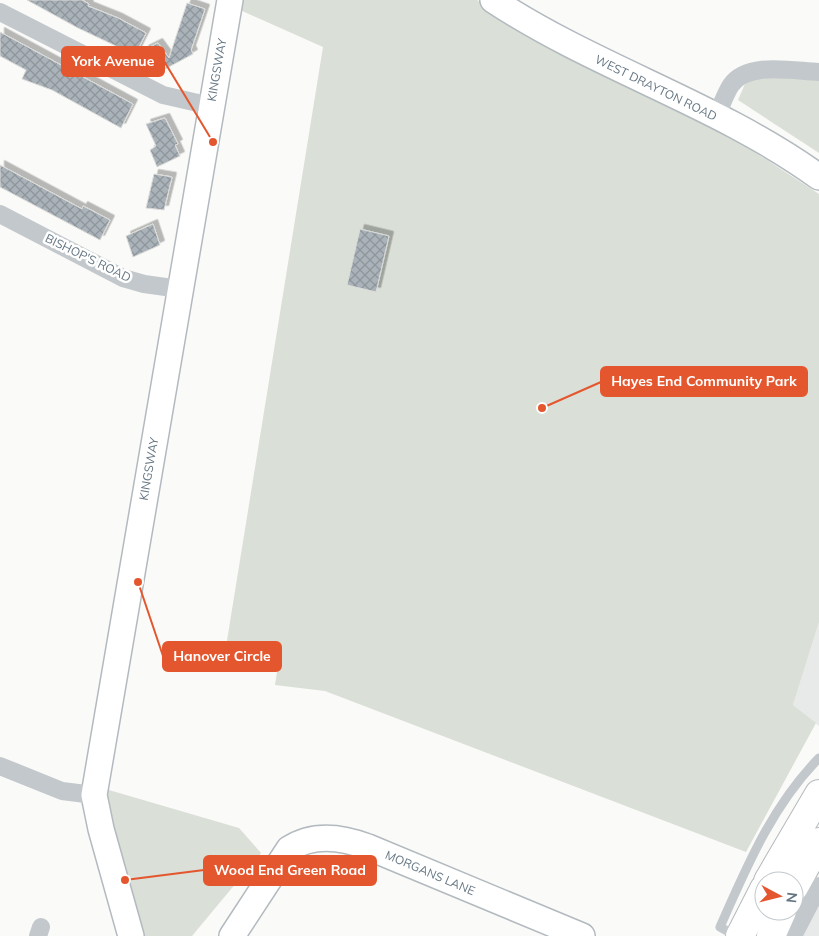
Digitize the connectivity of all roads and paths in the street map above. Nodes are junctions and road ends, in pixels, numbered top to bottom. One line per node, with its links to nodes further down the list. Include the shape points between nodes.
1 (230, 0): 5 (street, KINGSWAY)
2 (493, 0): 6 (street, WEST DRAYTON ROAD, via 567,43)
3 (0, 12): 5 (street, via 157,92)
4 (819, 72): 6 (street, via 763,70 744,73 731,85)
5 (211, 106): 9 (street, KINGSWAY)
6 (716, 117): 7 (street, WEST DRAYTON ROAD, via 788,156)
7 (819, 177)
8 (0, 214): 9 (street, BISHOP'S ROAD, via 123,278)
9 (180, 290): 13 (street, KINGSWAY)
10 (819, 758): 23 (lane, via 788,795 755,847 720,927)
11 (0, 766): 13 (street, via 62,791)
12 (819, 794): 15 (main road)
13 (94, 795): 20 (street, KINGSWAY)
14 (819, 842): 16 (main road)
15 (774, 871)
16 (803, 871)
17 (819, 886): 26 (street)
18 (754, 909): 24 (main road)
19 (778, 921): 25 (main road)
20 (131, 936)
21 (232, 936): 22 (street, MORGANS LANE, via 289,849 320,838 368,847 547,926)
22 (582, 936)
23 (736, 936)
24 (740, 936)
25 (771, 936)
26 (793, 936)

